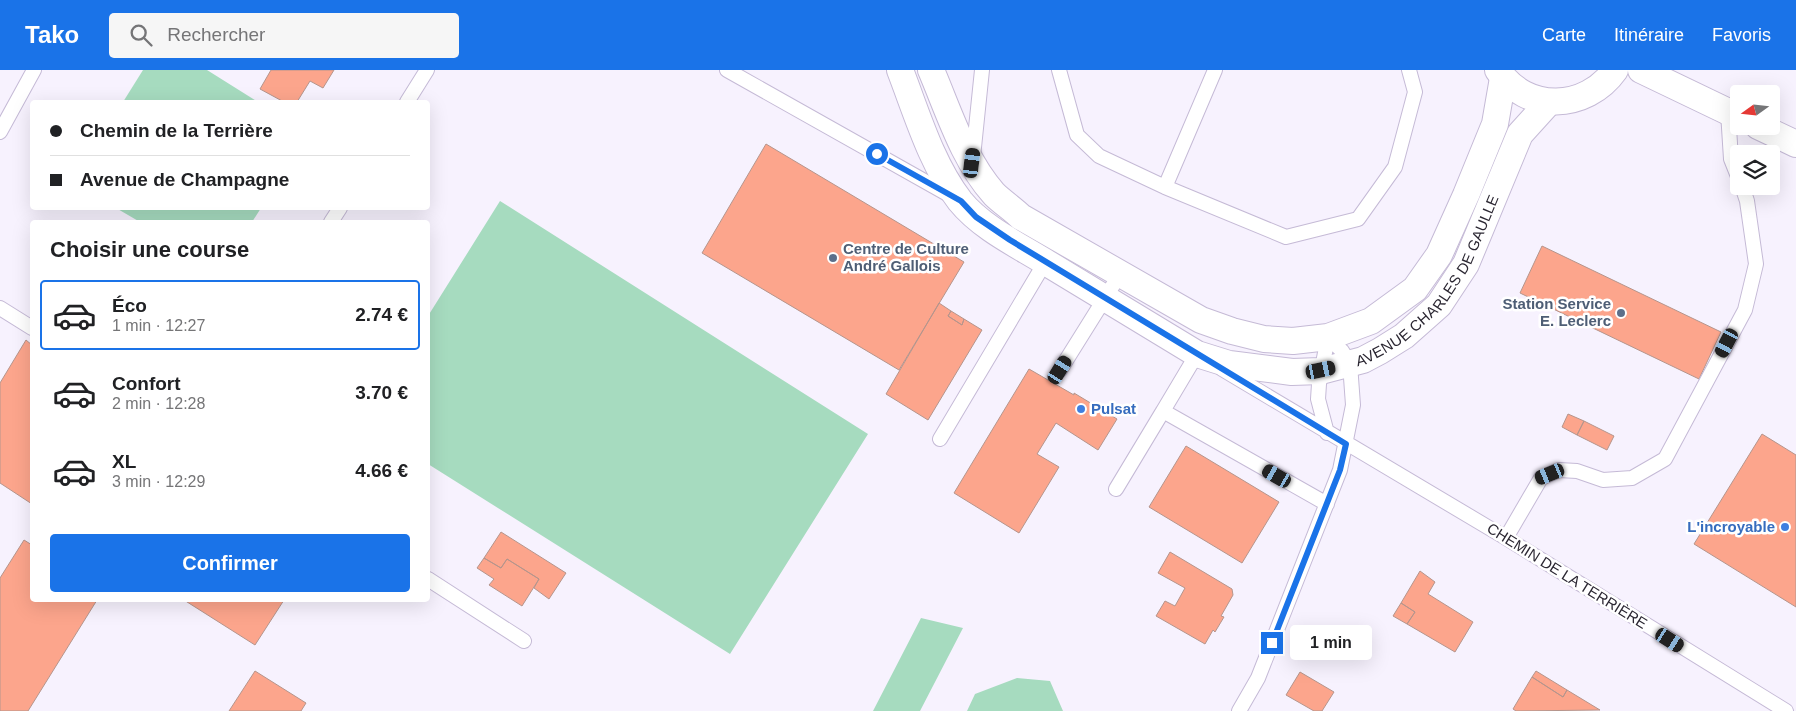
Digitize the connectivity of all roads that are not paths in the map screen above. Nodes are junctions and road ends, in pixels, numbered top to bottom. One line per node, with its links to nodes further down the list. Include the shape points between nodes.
1 (34, 70): 16 (lane)
2 (427, 70): 13 (lane)
3 (727, 70): 22 (lane)
4 (900, 70): 22 (street, AVENUE CHARLES DE GAULLE, via 928,143)
5 (931, 70): 19 (street, AVENUE CHARLES DE GAULLE)
6 (982, 70): 19 (lane)
7 (1059, 70): 20 (lane, via 1077,135 1099,156)
8 (1215, 70): 20 (lane)
9 (1409, 70): 20 (lane, via 1415,92 1395,167 1358,219 1286,237)
10 (1615, 70): 14 (street, AVENUE CHARLES DE GAULLE, via 1591,93 1570,101)
11 (1641, 70): 15 (street)
12 (1501, 74): 14 (street, AVENUE CHARLES DE GAULLE, via 1516,89); 29 (street, AVENUE CHARLES DE GAULLE, via 1495,124 1439,255 1415,288 1371,321)
13 (408, 100)
14 (1549, 102): 31 (street, AVENUE CHARLES DE GAULLE, via 1520,134 1466,264 1439,305 1380,352)
15 (1730, 112)
16 (0, 132)
17 (1777, 135): 18 (street)
18 (1796, 144)
19 (972, 163): 23 (street, AVENUE CHARLES DE GAULLE, via 995,194 1021,217)
20 (1165, 187)
21 (1745, 195): 40 (lane, via 1756,264 1745,310 1665,459 1632,478 1602,480 1577,471 1560,470 1540,478)
22 (961, 201): 24 (street, AVENUE CHARLES DE GAULLE, via 976,217)
23 (1059, 239): 24 (lane); 25 (street, AVENUE CHARLES DE GAULLE)
24 (1045, 262): 26 (street, AVENUE CHARLES DE GAULLE); 36 (lane)
25 (1120, 274): 26 (lane); 29 (street, AVENUE CHARLES DE GAULLE, via 1201,320 1232,332 1293,340)
26 (1105, 299): 30 (street, AVENUE CHARLES DE GAULLE); 32 (lane)
27 (0, 308): 28 (lane)
28 (30, 327)
29 (1328, 337): 31 (lane); 33 (lane)
30 (1197, 354): 33 (street, AVENUE CHARLES DE GAULLE, via 1229,364 1292,372); 34 (lane); 35 (lane, CHEMIN DE LA TERRIÈRE)
31 (1350, 364): 33 (street, AVENUE CHARLES DE GAULLE); 37 (lane, via 1352,405)
32 (1060, 370)
33 (1321, 370): 35 (lane, via 1318,399)
34 (1163, 411): 38 (lane); 39 (lane)
35 (1327, 433): 37 (lane, CHEMIN DE LA TERRIÈRE)
36 (940, 439)
37 (1346, 444): 39 (lane, via 1340,470); 40 (lane, CHEMIN DE LA TERRIÈRE)
38 (1116, 489)
39 (1326, 504): 43 (lane, via 1258,678)
40 (1506, 538): 44 (lane, CHEMIN DE LA TERRIÈRE)
41 (430, 580): 42 (lane)
42 (524, 641)
43 (1239, 711)
44 (1786, 711)

